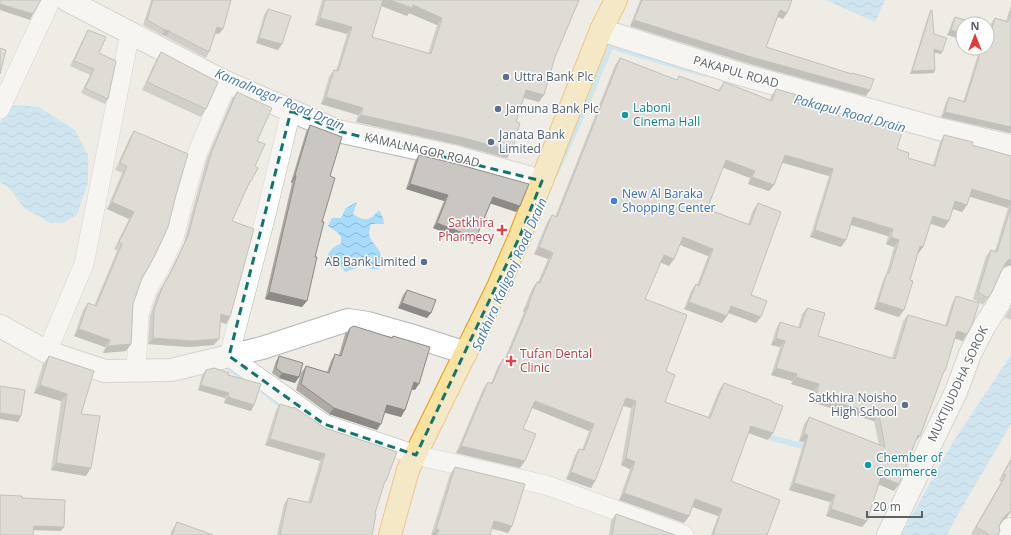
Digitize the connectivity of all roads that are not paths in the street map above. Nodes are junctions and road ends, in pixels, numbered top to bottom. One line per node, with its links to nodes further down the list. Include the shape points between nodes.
1 (51, 0): 7 (street)
2 (67, 0): 5 (street, KAMALNAGOR ROAD)
3 (612, 1): 4 (highway)
4 (600, 30): 9 (street, PAKAPUL ROAD, via 743,75); 10 (highway)
5 (130, 33): 6 (street, KAMALNAGOR ROAD); 13 (street, via 84,264)
6 (227, 83): 8 (street, KAMALNAGOR ROAD); 16 (street, via 197,154 174,238 147,290 139,314)
7 (0, 109)
8 (291, 111): 10 (street, KAMALNAGOR ROAD, via 338,130 456,157); 15 (street)
9 (1011, 146)
10 (542, 181): 14 (highway, via 498,287)
11 (1011, 277): 21 (street, MUKTIJUDDHA SOROK, via 970,354 956,392)
12 (0, 326): 13 (street)
13 (47, 352): 16 (street, via 105,371)
14 (466, 353): 15 (street, via 375,325 348,320); 17 (highway)
15 (229, 356): 16 (street, via 171,370); 17 (street, via 324,424)
16 (136, 370)
17 (416, 454): 19 (highway, via 408,470); 20 (street, via 546,485)
18 (1011, 529): 22 (street)
19 (390, 535)
20 (684, 535)
21 (888, 535)
22 (1008, 535)

